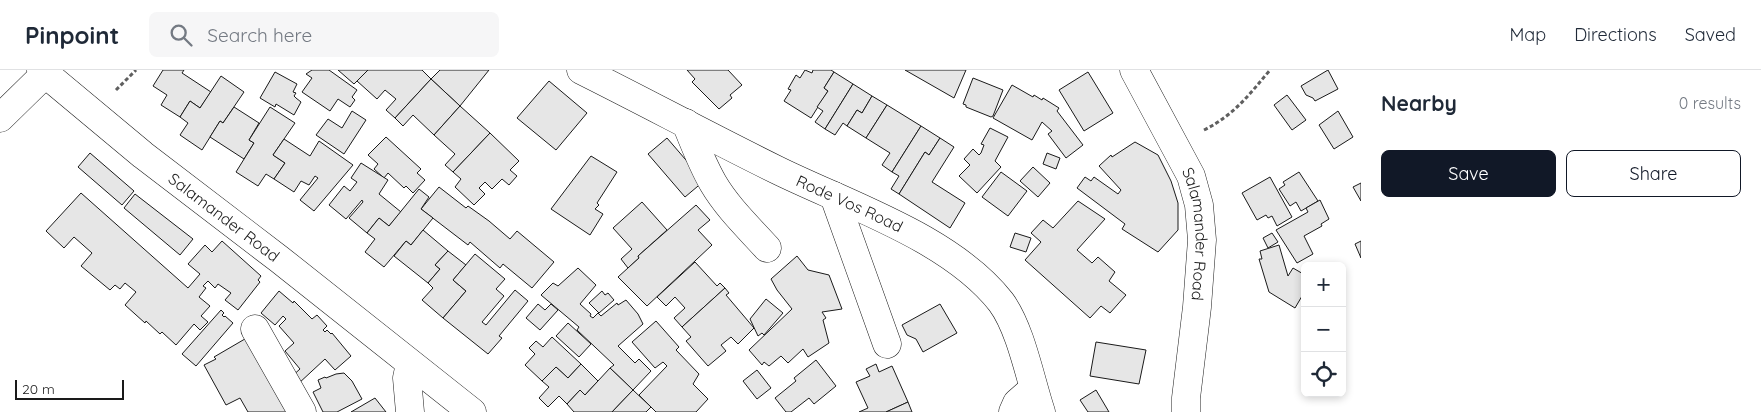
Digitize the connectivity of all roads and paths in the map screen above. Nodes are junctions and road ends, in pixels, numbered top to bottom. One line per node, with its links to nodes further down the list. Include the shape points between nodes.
1 (136, 70): 6 (path)
2 (581, 70): 8 (street, Rode Vos Road)
3 (1134, 70): 9 (street, Salamander Road)
4 (1270, 70): 9 (path, via 1237,109 1221,122)
5 (43, 72): 7 (street); 14 (street, Salamander Road, via 143,155)
6 (110, 96)
7 (0, 118)
8 (686, 123): 10 (street, Rode Vos Road); 11 (street, via 714,184)
9 (1175, 146): 20 (street, Salamander Road, via 1191,176 1199,205 1202,240)
10 (834, 196): 13 (street); 15 (street, Rode Vos Road, via 939,249 988,286 1015,328)
11 (767, 248)
12 (256, 329): 16 (street)
13 (887, 344)
14 (410, 364): 17 (street, via 407,378); 18 (street, Salamander Road)
15 (1037, 400): 19 (street, via 1017,403)
16 (302, 412)
17 (410, 412)
18 (472, 412)
19 (1013, 412)
20 (1186, 412)

